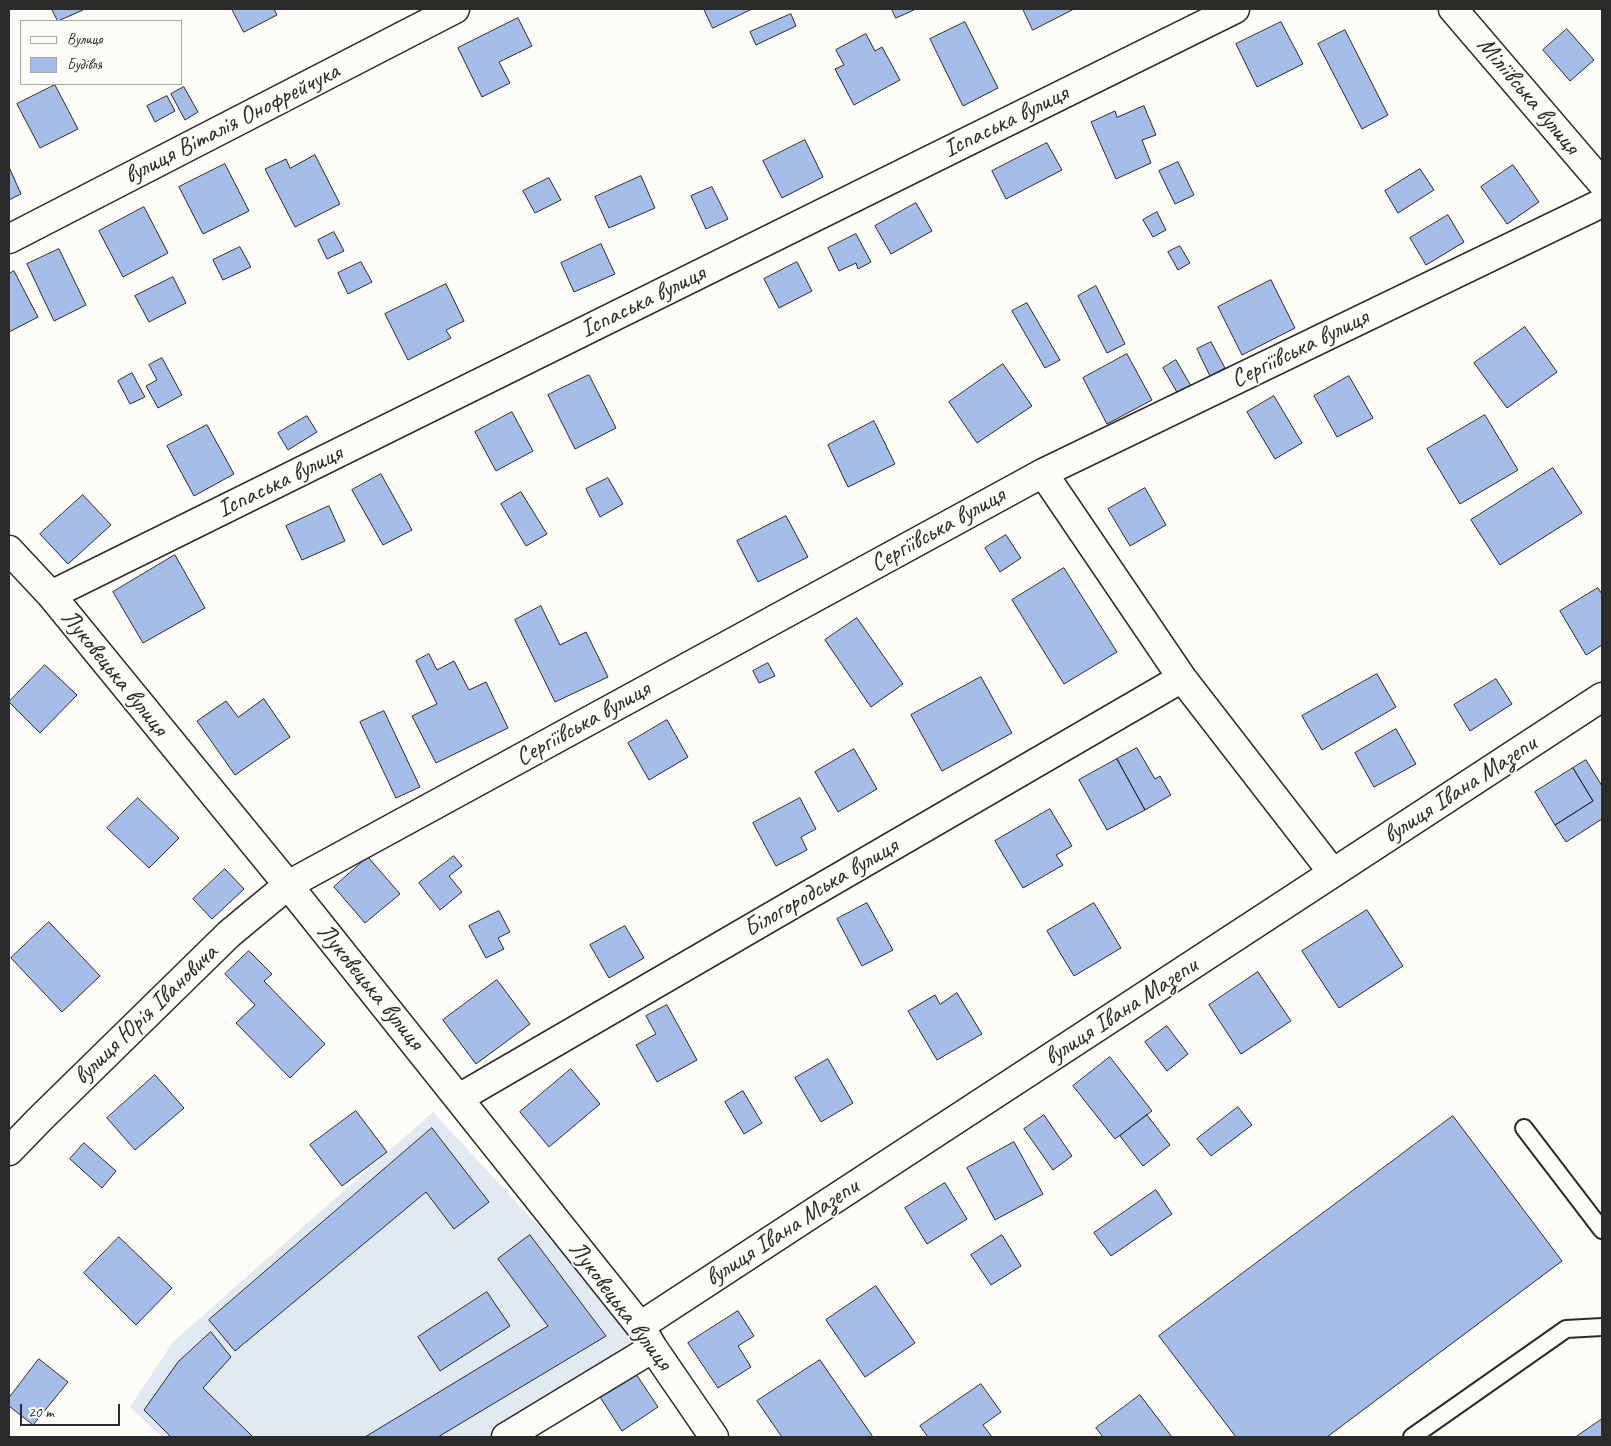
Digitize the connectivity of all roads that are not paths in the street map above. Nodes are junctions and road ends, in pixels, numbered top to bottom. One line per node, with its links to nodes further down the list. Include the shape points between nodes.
1 (456, 9): 6 (street, вулиця Віталія Онофрейчука)
2 (1235, 9): 9 (street, Іспаська вулиця)
3 (1453, 9): 4 (street, Міліївська вулиця)
4 (1602, 184)
5 (1602, 203): 7 (street, Сергіївська вулиця)
6 (9, 239)
7 (1043, 473): 10 (street); 13 (street, Сергіївська вулиця)
8 (9, 550): 9 (street, Луковецька вулиця)
9 (50, 595): 13 (street, Луковецька вулиця)
10 (1182, 678): 12 (street); 14 (street, Білогородська вулиця)
11 (1602, 697): 12 (street, вулиця Івана Мазепи)
12 (1333, 873): 19 (street, вулиця Івана Мазепи)
13 (288, 885): 14 (street, Луковецька вулиця); 16 (street, вулиця Юрія Івановича, via 229,934)
14 (459, 1098): 19 (street, Луковецька вулиця)
15 (1524, 1128): 17 (lane)
16 (9, 1151)
17 (1602, 1230)
18 (1602, 1327): 22 (lane, via 1566,1329)
19 (647, 1337): 20 (street, вулиця Івана Мазепи); 21 (street, Луковецька вулиця)
20 (506, 1437)
21 (714, 1437)
22 (1412, 1437)

